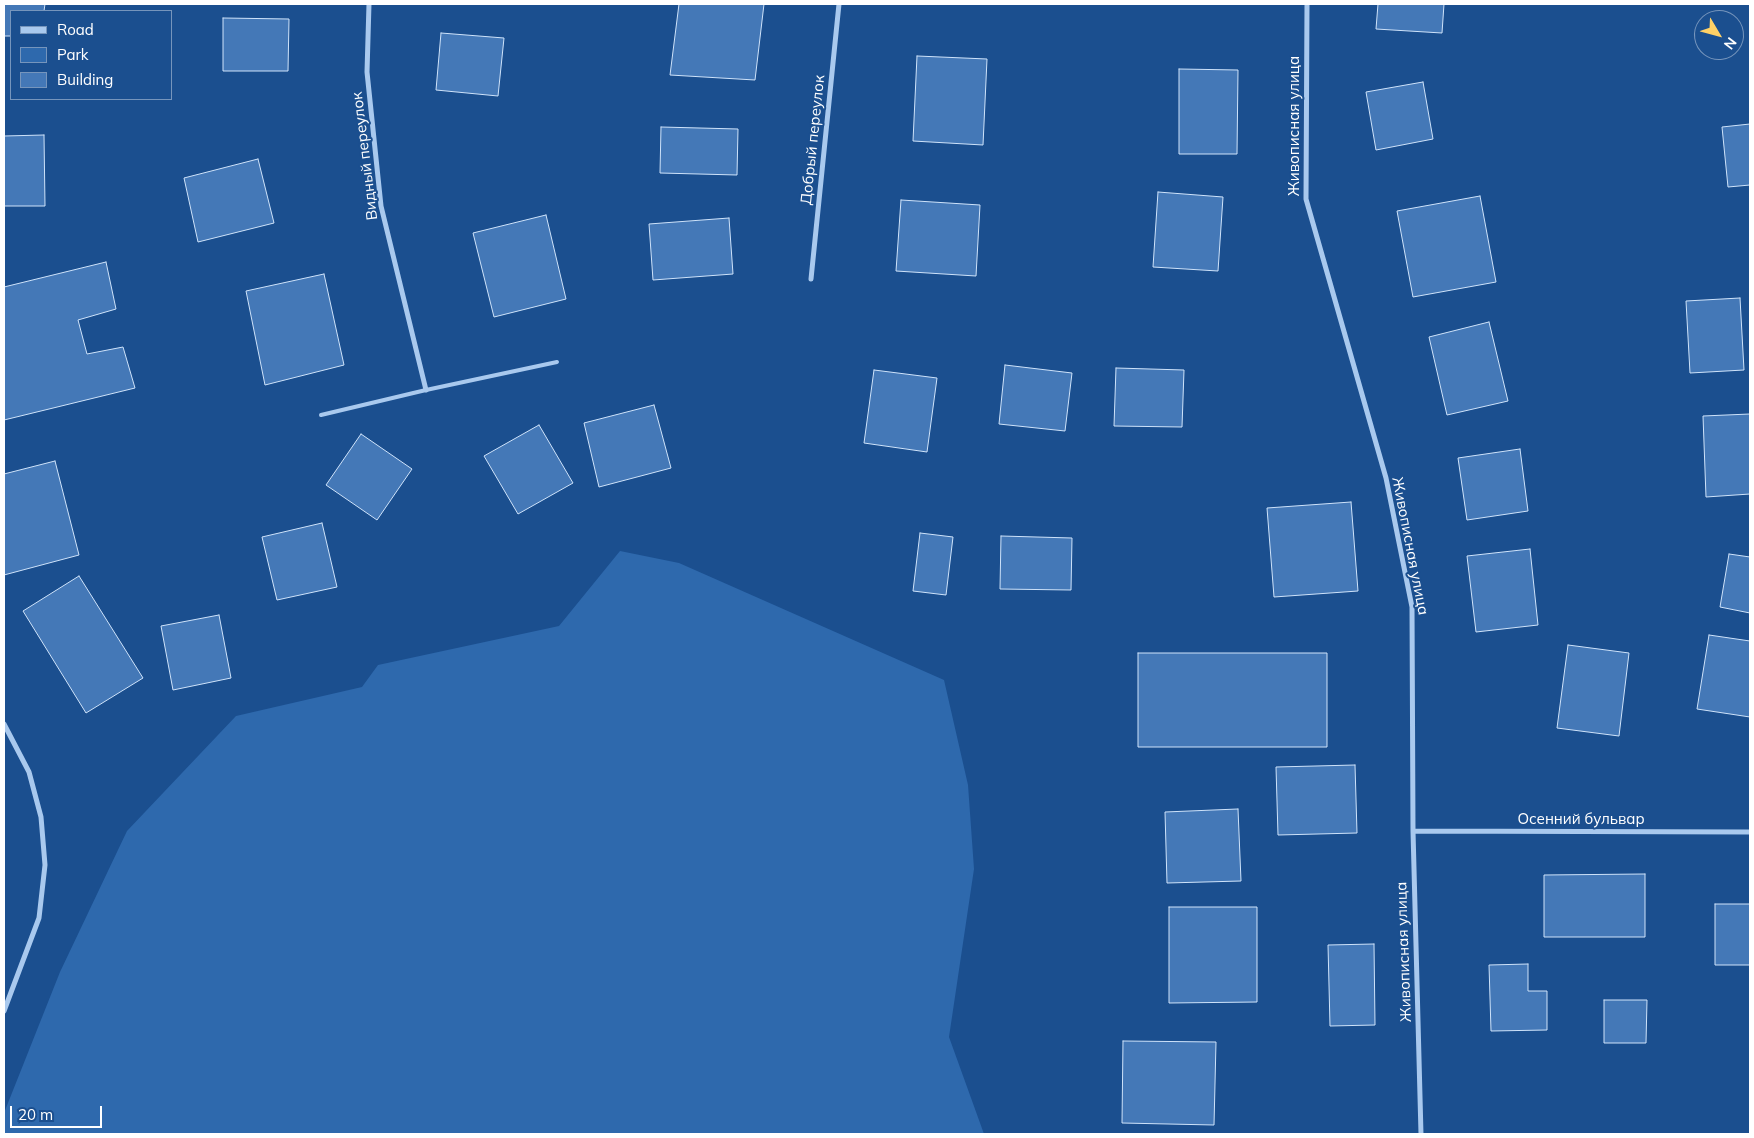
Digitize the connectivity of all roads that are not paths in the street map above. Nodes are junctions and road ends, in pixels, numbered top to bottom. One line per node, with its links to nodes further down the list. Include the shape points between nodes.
1 (369, 4): 6 (street, Видный переулок, via 368,72 380,206)
2 (839, 4): 4 (street, Добрый переулок)
3 (1307, 4): 9 (street, Живописная улица, via 1306,198 1386,478 1412,607)
4 (812, 279)
5 (557, 362): 6 (lane)
6 (426, 390): 7 (lane)
7 (321, 415)
8 (4, 724): 11 (street, via 29,772 41,817 45,865 39,918)
9 (1413, 832): 10 (street, Осенний бульвар); 12 (street, Живописная улица)
10 (1750, 832)
11 (4, 1012)
12 (1422, 1134)

